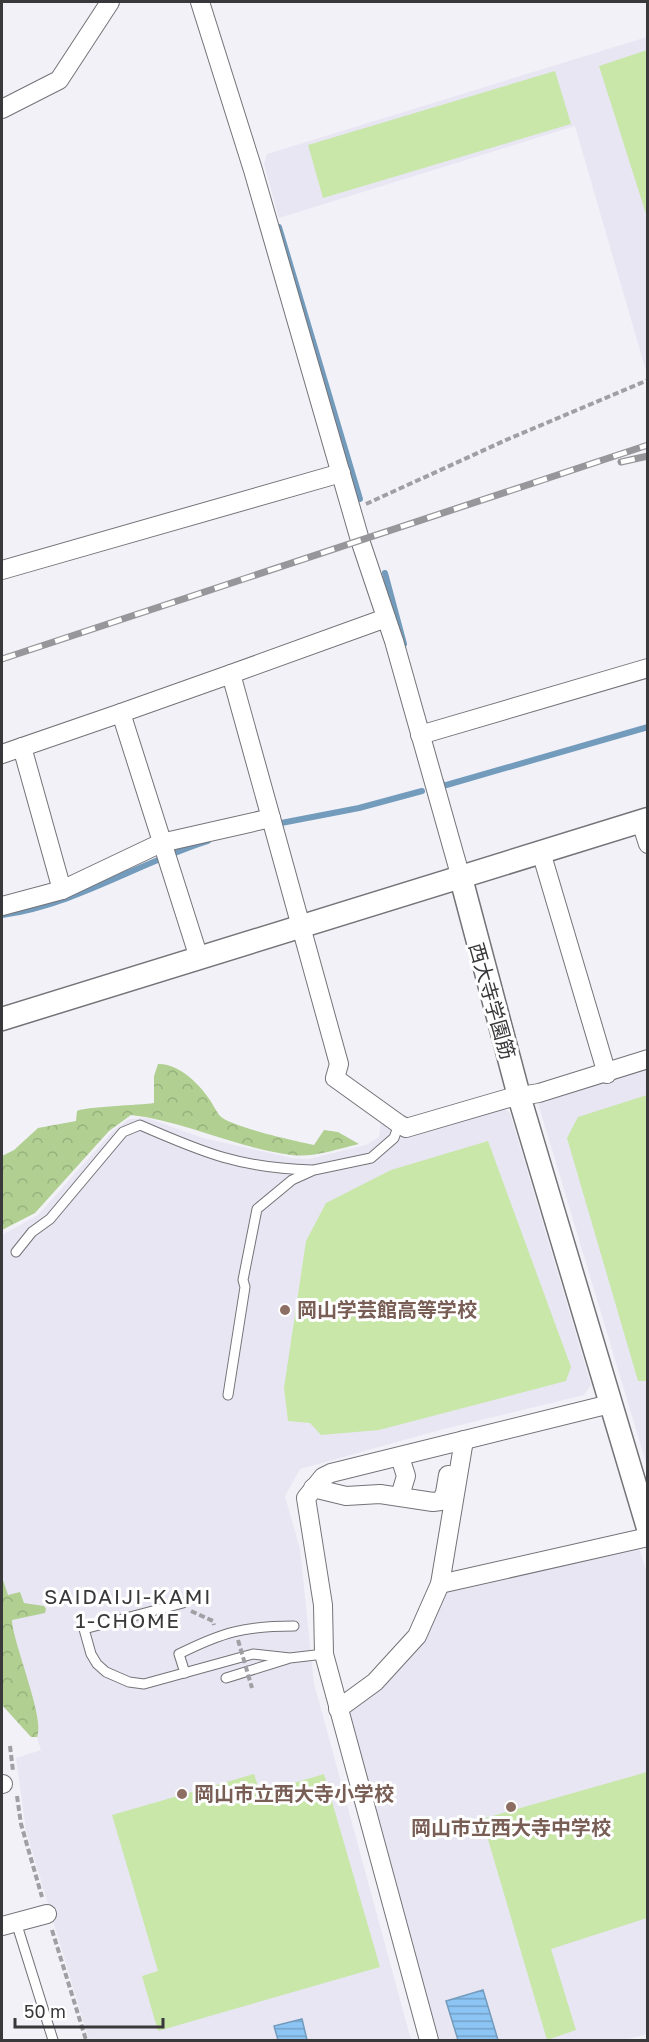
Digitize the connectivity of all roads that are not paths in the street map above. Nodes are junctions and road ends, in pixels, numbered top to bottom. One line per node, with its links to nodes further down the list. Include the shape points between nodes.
1 (110, 2): 3 (street, via 59,80)
2 (200, 2): 4 (street, 西大寺学園筋)
3 (2, 109)
4 (341, 473): 5 (street); 6 (street, 西大寺学園筋)
5 (2, 570)
6 (386, 618): 8 (street); 10 (street, 西大寺学園筋)
7 (648, 668): 10 (street)
8 (231, 674): 9 (street); 14 (street)
9 (122, 713): 11 (street); 16 (street)
10 (420, 735): 18 (street, 西大寺学園筋)
11 (22, 747): 12 (street); 19 (street)
12 (2, 754)
13 (644, 820): 15 (street); 17 (street)
14 (272, 824): 16 (street); 21 (street)
15 (648, 844)
16 (164, 851): 19 (street); 22 (street)
17 (541, 852): 18 (street); 25 (street)
18 (460, 878): 21 (street); 26 (street, 西大寺学園筋)
19 (62, 890): 20 (street)
20 (2, 906)
21 (301, 925): 22 (street); 27 (street, via 339,1064 335,1078)
22 (199, 958): 23 (street)
23 (2, 1020)
24 (648, 1059): 25 (street)
25 (607, 1074): 26 (street)
26 (519, 1096): 27 (street, via 406,1128); 31 (street, 西大寺学園筋)
27 (399, 1124): 28 (lane, via 394,1138 371,1158)
28 (314, 1170): 29 (lane, via 249,1165 215,1157 140,1125 130,1127); 30 (lane, via 292,1180 255,1214)
29 (16, 1252)
30 (228, 1395)
31 (610, 1404): 32 (street); 36 (street, 西大寺学園筋)
32 (458, 1442): 33 (street); 35 (street, via 441,1501); 38 (street)
33 (400, 1456): 34 (street, via 331,1473); 35 (street, via 406,1476)
34 (313, 1488): 35 (street, via 346,1496); 41 (street, via 305,1507 323,1605)
35 (400, 1496)
36 (648, 1528)
37 (648, 1538): 38 (street)
38 (440, 1584): 45 (street, via 411,1644 375,1682)
39 (183, 1604): 43 (lane, via 84,1629 93,1659 116,1677 144,1684)
40 (294, 1626): 43 (lane, via 254,1626 217,1635 179,1654)
41 (324, 1654): 42 (lane); 45 (street)
42 (290, 1658): 43 (lane, via 253,1654); 44 (lane)
43 (184, 1673)
44 (226, 1678)
45 (338, 1708): 49 (street)
46 (47, 1914): 47 (street)
47 (9, 1924): 48 (lane)
48 (53, 2040)
49 (429, 2040)

